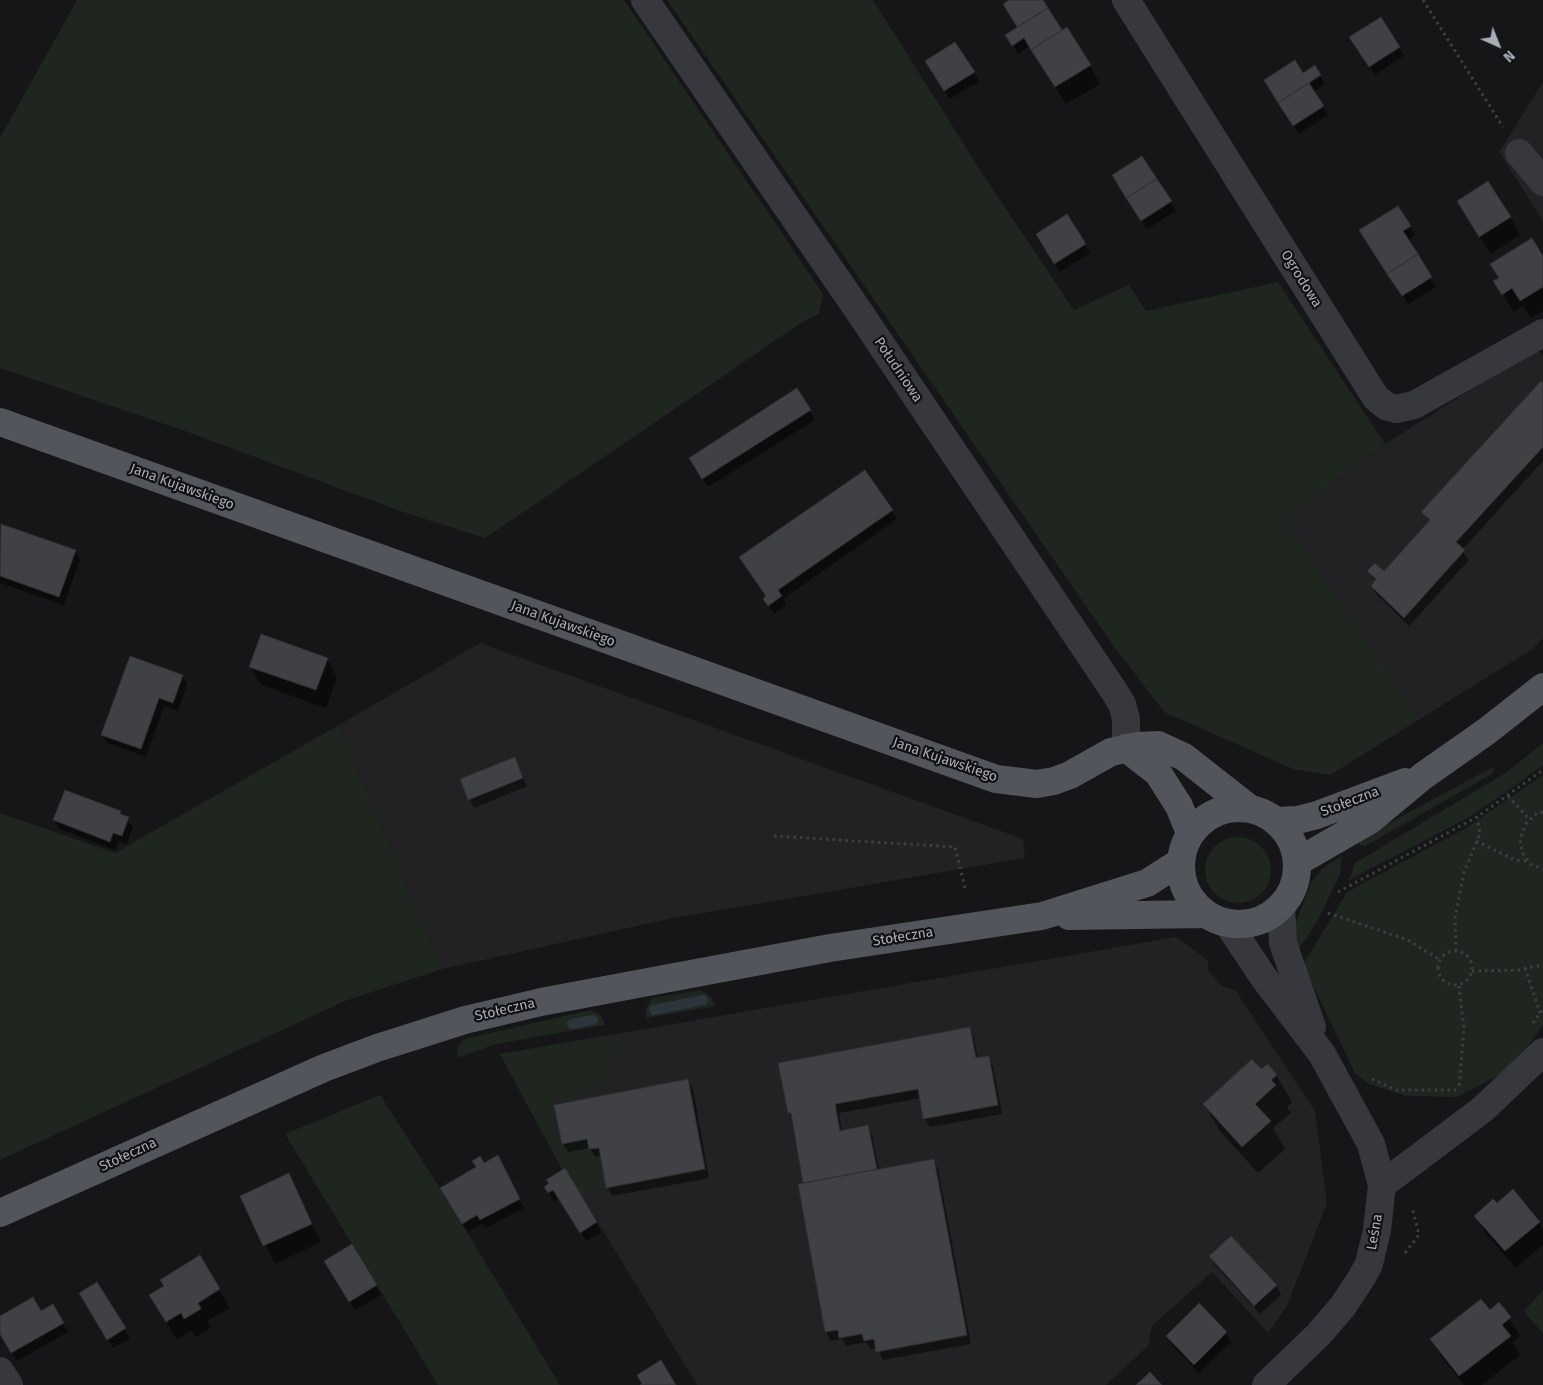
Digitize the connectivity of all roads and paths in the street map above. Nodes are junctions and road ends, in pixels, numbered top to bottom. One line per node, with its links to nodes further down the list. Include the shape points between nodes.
1 (645, 0): 9 (street, Południowa, via 1114,691 1126,720)
2 (1126, 0): 6 (street, Ogrodowa, via 1376,398 1386,406 1396,409 1414,405)
3 (1423, 0): 4 (path)
4 (1520, 153): 5 (street)
5 (1543, 182)
6 (1543, 333)
7 (0, 422): 9 (main road, Jana Kujawskiego, via 996,779 1029,784 1054,781)
8 (1543, 686): 11 (main road, Stołeczna)
9 (1126, 748): 13 (main road, Jana Kujawskiego, via 1158,745 1172,750); 18 (main road, via 1158,773 1179,806)
10 (1543, 770): 12 (path)
11 (1423, 776): 17 (main road, Stołeczna, via 1316,815); 23 (main road, Stołeczna, via 1370,820)
12 (1508, 796): 15 (path); 16 (path)
13 (1249, 808): 17 (main road); 18 (main road, via 1232,808 1213,814 1204,818)
14 (1543, 812): 16 (path)
15 (1477, 817): 20 (path, via 1480,834); 26 (path)
16 (1530, 820): 21 (path, via 1520,844)
17 (1276, 821): 23 (main road, via 1292,841)
18 (1190, 833): 22 (main road)
19 (774, 836): 25 (path, via 955,847)
20 (1476, 842): 21 (path, via 1516,860); 31 (path, via 1464,872 1455,918)
21 (1528, 860): 24 (path)
22 (1180, 862): 29 (main road, Stołeczna, via 1147,883); 30 (main road, via 1184,888 1190,900)
23 (1297, 862): 27 (main road, via 1293,889)
24 (1543, 869)
25 (966, 892)
26 (1338, 892)
27 (1282, 906): 30 (main road, via 1257,922); 40 (street, Leśna, via 1283,942 1289,965)
28 (1328, 913): 32 (path, via 1408,940)
29 (1042, 916): 30 (main road, Stołeczna); 43 (main road, Stołeczna, via 830,948 541,1002 464,1020 324,1068)
30 (1216, 919): 40 (street, Leśna)
31 (1456, 951): 32 (path, via 1444,954); 35 (path, via 1469,957)
32 (1440, 960): 36 (path, via 1438,971 1442,980)
33 (1543, 966): 34 (path)
34 (1525, 968): 35 (path); 37 (path)
35 (1472, 971): 36 (path, via 1467,982)
36 (1458, 986): 41 (path, via 1464,1028 1461,1089 1396,1090)
37 (1542, 1011): 38 (path)
38 (1530, 1028)
39 (1543, 1052): 42 (street, via 1483,1109)
40 (1322, 1054): 42 (street, Leśna, via 1371,1144)
41 (1369, 1077)
42 (1382, 1185): 46 (street, Leśna, via 1377,1230 1369,1264 1362,1277 1318,1335)
43 (0, 1213)
44 (0, 1371): 45 (street)
45 (9, 1385)
46 (1266, 1385)

